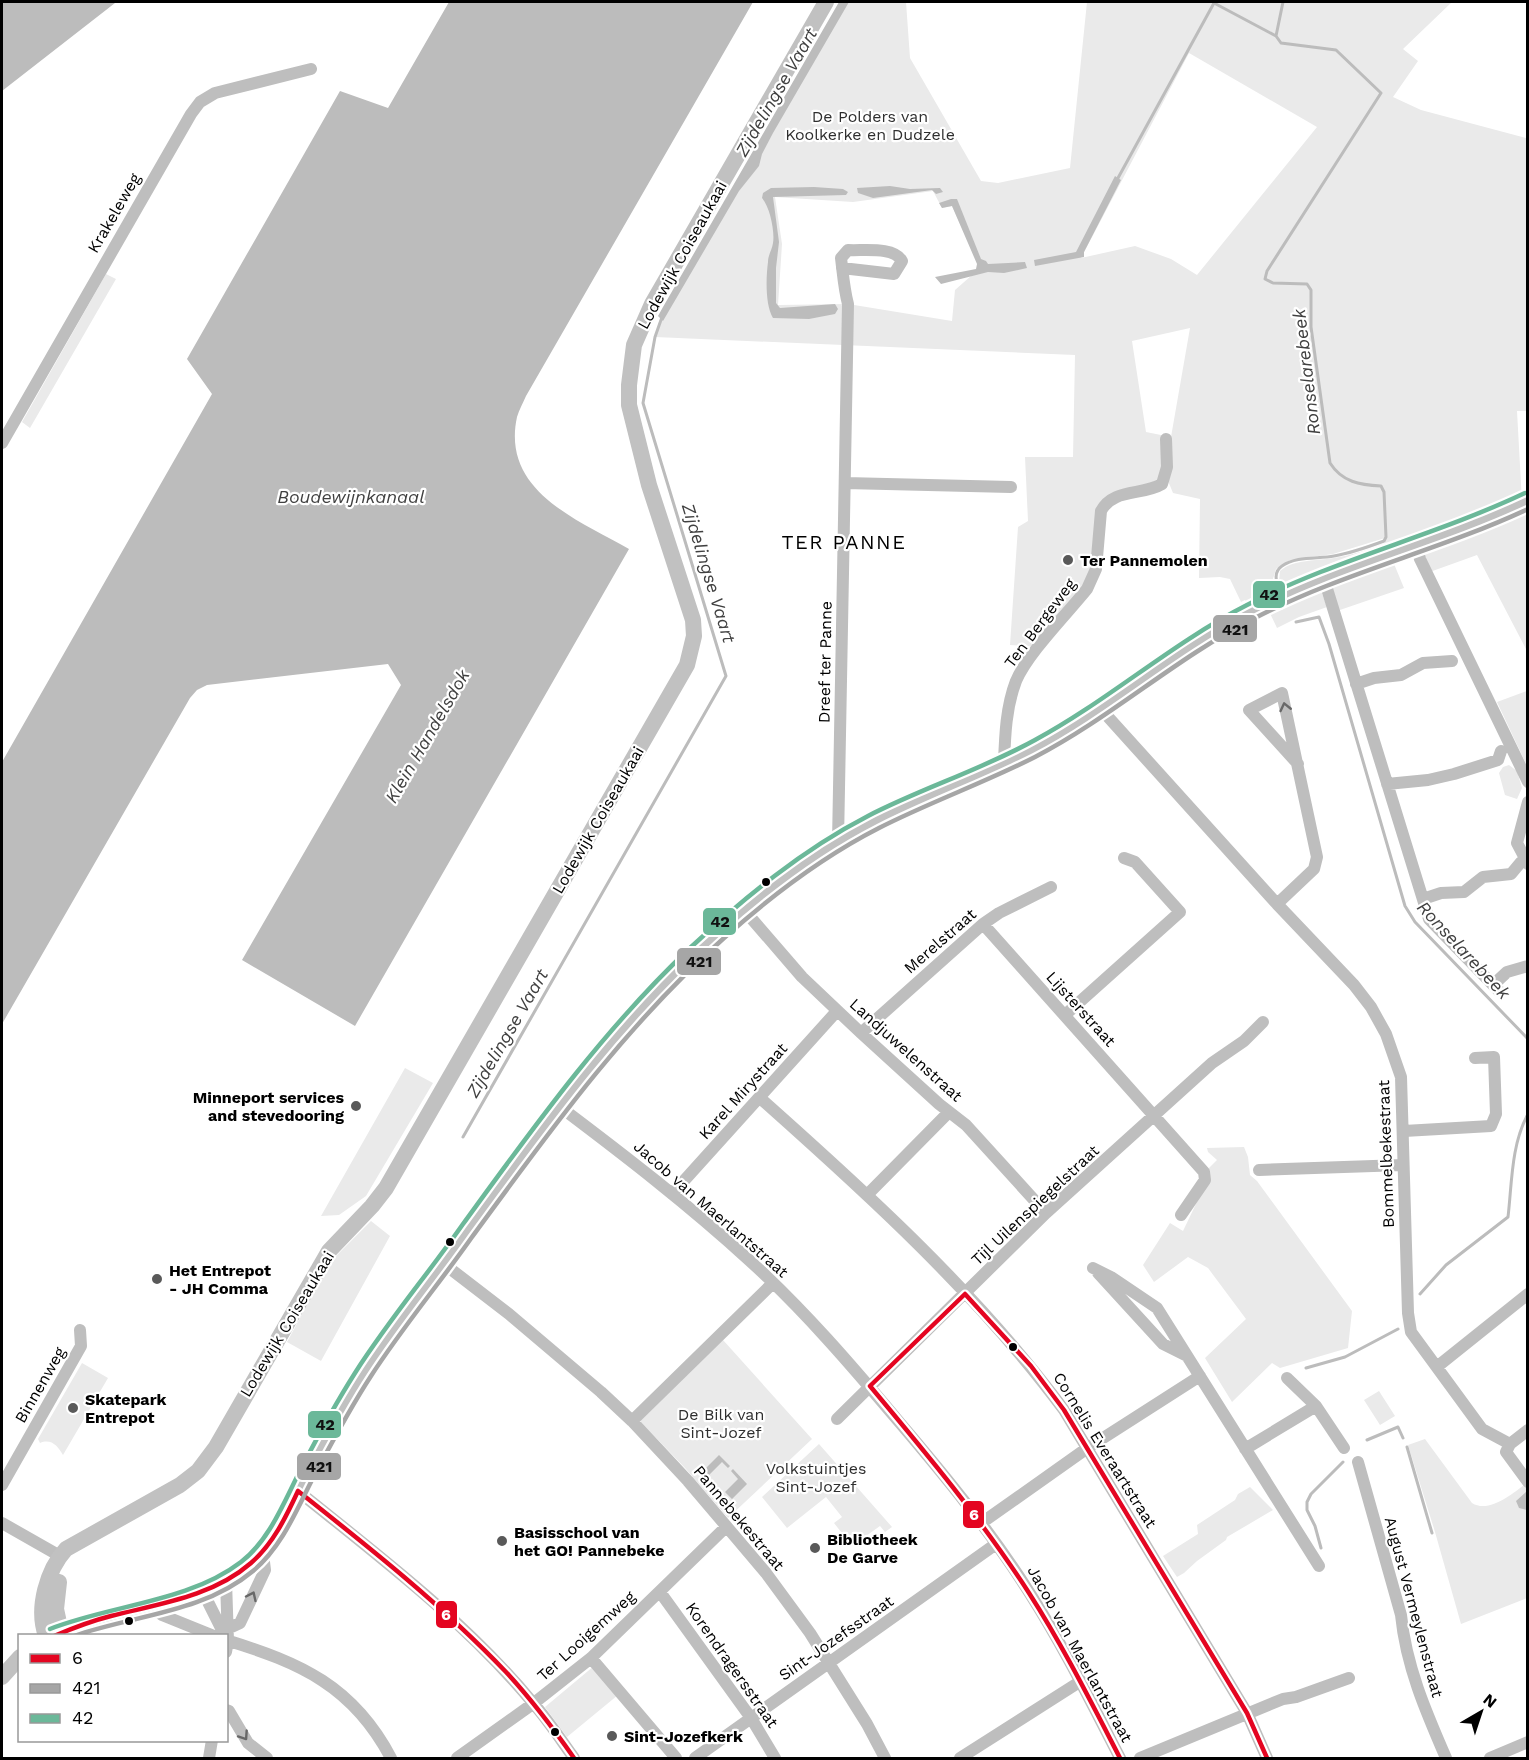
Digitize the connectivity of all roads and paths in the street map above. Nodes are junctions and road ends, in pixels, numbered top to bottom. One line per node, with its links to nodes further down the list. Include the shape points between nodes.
1 (826, 2): 72 (main road, Lodewijk Coiseaukaai, via 652,304 634,345 629,405 649,484 693,620 694,636 687,665 386,1188 329,1251 216,1447 190,1479 66,1549)
2 (311, 69): 5 (street, Krakeleweg, via 215,93 200,102)
3 (842, 268): 6 (street, Dreef ter Panne, via 848,304)
4 (1166, 439): 15 (street, Ten Bergeweg, via 1167,467 1162,484 1113,497 1104,504 1093,579 1016,681 1007,714)
5 (2, 443)
6 (845, 483): 7 (street); 20 (street, Dreef ter Panne)
7 (1011, 487)
8 (1527, 500): 9 (main road)
9 (1416, 545): 10 (main road); 17 (street)
10 (1324, 579): 12 (street); 13 (main road, via 1226,624)
11 (1452, 661): 12 (street, via 1423,663 1401,675)
12 (1356, 684): 18 (street)
13 (1100, 708): 15 (main road); 25 (street, Bommelbekestraat)
14 (1501, 751): 18 (street, via 1498,760 1454,774)
15 (1004, 763): 20 (main road, via 919,799)
16 (1298, 764): 16 (street, one-way to 16, via 1282,693 1249,710); 25 (street, via 1317,856 1314,869)
17 (1527, 782)
18 (1387, 784): 24 (street)
19 (1527, 802): 22 (street, via 1517,843)
20 (838, 842): 26 (main road)
21 (1124, 858): 30 (street, via 1135,862 1180,912)
22 (1524, 863): 24 (street, via 1511,874 1483,877 1464,892)
23 (1051, 887): 27 (street, Merelstraat)
24 (1423, 899): 28 (street, via 1429,919 1496,988 1508,972)
25 (1277, 904): 38 (street, Bommelbekestraat, via 1371,1007 1386,1034 1401,1077)
26 (745, 911): 29 (street, Landjuwelenstraat); 35 (main road, via 648,1000)
27 (983, 924): 30 (street, Lijsterstraat); 32 (street, Merelstraat)
28 (1527, 966)
29 (837, 1011): 32 (street, Landjuwelenstraat); 34 (street, Karel Mirystraat)
30 (1065, 1015): 37 (street, Lijsterstraat)
31 (1263, 1022): 37 (street, Tijl Uilenspiegelstraat)
32 (861, 1033): 36 (street, Landjuwelenstraat)
33 (1475, 1058): 38 (street, via 1494,1057 1496,1114 1491,1126)
34 (760, 1098): 41 (street, Karel Mirystraat); 42 (street, Cornelis Everaartstraat)
35 (559, 1106): 41 (street, Jacob van Maerlantstraat); 45 (main road)
36 (949, 1112): 42 (street); 43 (street, Landjuwelenstraat, via 966,1125)
37 (1155, 1116): 43 (street, Tijl Uilenspiegelstraat); 44 (street, Lijsterstraat, via 1204,1172 1205,1180)
38 (1404, 1131): 39 (street, Bommelbekestraat)
39 (1403, 1164): 40 (street); 51 (street, Bommelbekestraat, via 1411,1332)
40 (1258, 1170)
41 (672, 1194): 46 (street, Jacob van Maerlantstraat)
42 (868, 1194): 47 (street, Cornelis Everaartstraat)
43 (1046, 1213): 47 (street, Tijl Uilenspiegelstraat)
44 (1181, 1215)
45 (444, 1264): 57 (street, Pannebekestraat, via 516,1320); 66 (main road, via 364,1374)
46 (773, 1283): 54 (street, Jacob van Maerlantstraat); 57 (street)
47 (965, 1294): 54 (street, Tijl Uilenspiegelstraat); 61 (street, Cornelis Everaartstraat, via 1031,1366 1064,1410)
48 (1527, 1294): 51 (street)
49 (80, 1330): 65 (street, Binnenweg, via 81,1346)
50 (1187, 1356): 50 (street, via 1164,1344 1093,1268 1157,1308); 52 (street)
51 (1438, 1366): 59 (street, Bommelbekestraat, via 1482,1429)
52 (1200, 1376): 61 (street); 62 (street)
53 (1287, 1378): 55 (street)
54 (870, 1386): 56 (street, Tijl Uilenspiegelstraat); 68 (street, Jacob van Maerlantstraat, via 945,1475)
55 (1316, 1406): 60 (street); 62 (street)
56 (837, 1419)
57 (632, 1421): 69 (street, Pannebekestraat)
58 (1527, 1430): 59 (street)
59 (1510, 1444): 64 (street, via 1506,1452)
60 (1344, 1448)
61 (1086, 1449): 68 (street); 92 (street, Cornelis Everaartstraat)
62 (1245, 1449): 73 (street)
63 (1358, 1462): 109 (street, August Vermeylenstraat, via 1422,1703)
64 (1527, 1482)
65 (2, 1485)
66 (298, 1491): 71 (main road, via 282,1525); 90 (street, via 476,1641)
67 (2, 1522): 72 (street)
68 (980, 1524): 70 (street, Jacob van Maerlantstraat)
69 (726, 1527): 76 (street, Ter Looigemweg); 86 (street, Pannebekestraat, via 766,1573)
70 (996, 1544): 86 (street, Sint-Jozefsstraat); 89 (street, Jacob van Maerlantstraat)
71 (260, 1556): 74 (main road); 82 (street, one-way to 71, via 240,1623 265,1570)
72 (63, 1558): 78 (main road)
73 (1319, 1566)
74 (226, 1581): 75 (main road); 81 (street)
75 (203, 1592): 77 (main road); 80 (street)
76 (660, 1592): 84 (street, Ter Looigemweg); 93 (street, Korendragersstraat)
77 (150, 1606): 78 (main road); 79 (street, via 162,1615)
78 (53, 1634)
79 (211, 1634)
80 (224, 1634)
81 (227, 1634)
82 (228, 1638)
83 (228, 1639): 98 (street, via 293,1663 342,1693)
84 (591, 1658): 90 (street, Ter Looigemweg); 101 (street)
85 (18, 1659): 87 (main road)
86 (830, 1662): 93 (street, Sint-Jozefsstraat); 104 (street, Pannebekestraat)
87 (2, 1677)
88 (1349, 1678): 92 (street)
89 (1081, 1682): 105 (street); 106 (street, Jacob van Maerlantstraat)
90 (534, 1703): 99 (street, Ter Looigemweg); 100 (street)
91 (228, 1711): 97 (street, one-way to 97, via 248,1743)
92 (1247, 1713): 107 (street); 108 (street, Cornelis Everaartstraat)
93 (751, 1718): 102 (street, Sint-Jozefsstraat); 103 (street, Korendragersstraat)
94 (212, 1742): 96 (street)
95 (1527, 1743): 110 (street)
96 (209, 1758)
97 (267, 1758)
98 (391, 1758)
99 (457, 1758)
100 (574, 1758)
101 (676, 1758)
102 (694, 1758)
103 (775, 1758)
104 (885, 1758)
105 (960, 1758)
106 (1120, 1758)
107 (1140, 1758)
108 (1267, 1758)
109 (1446, 1758)
110 (1490, 1758)

